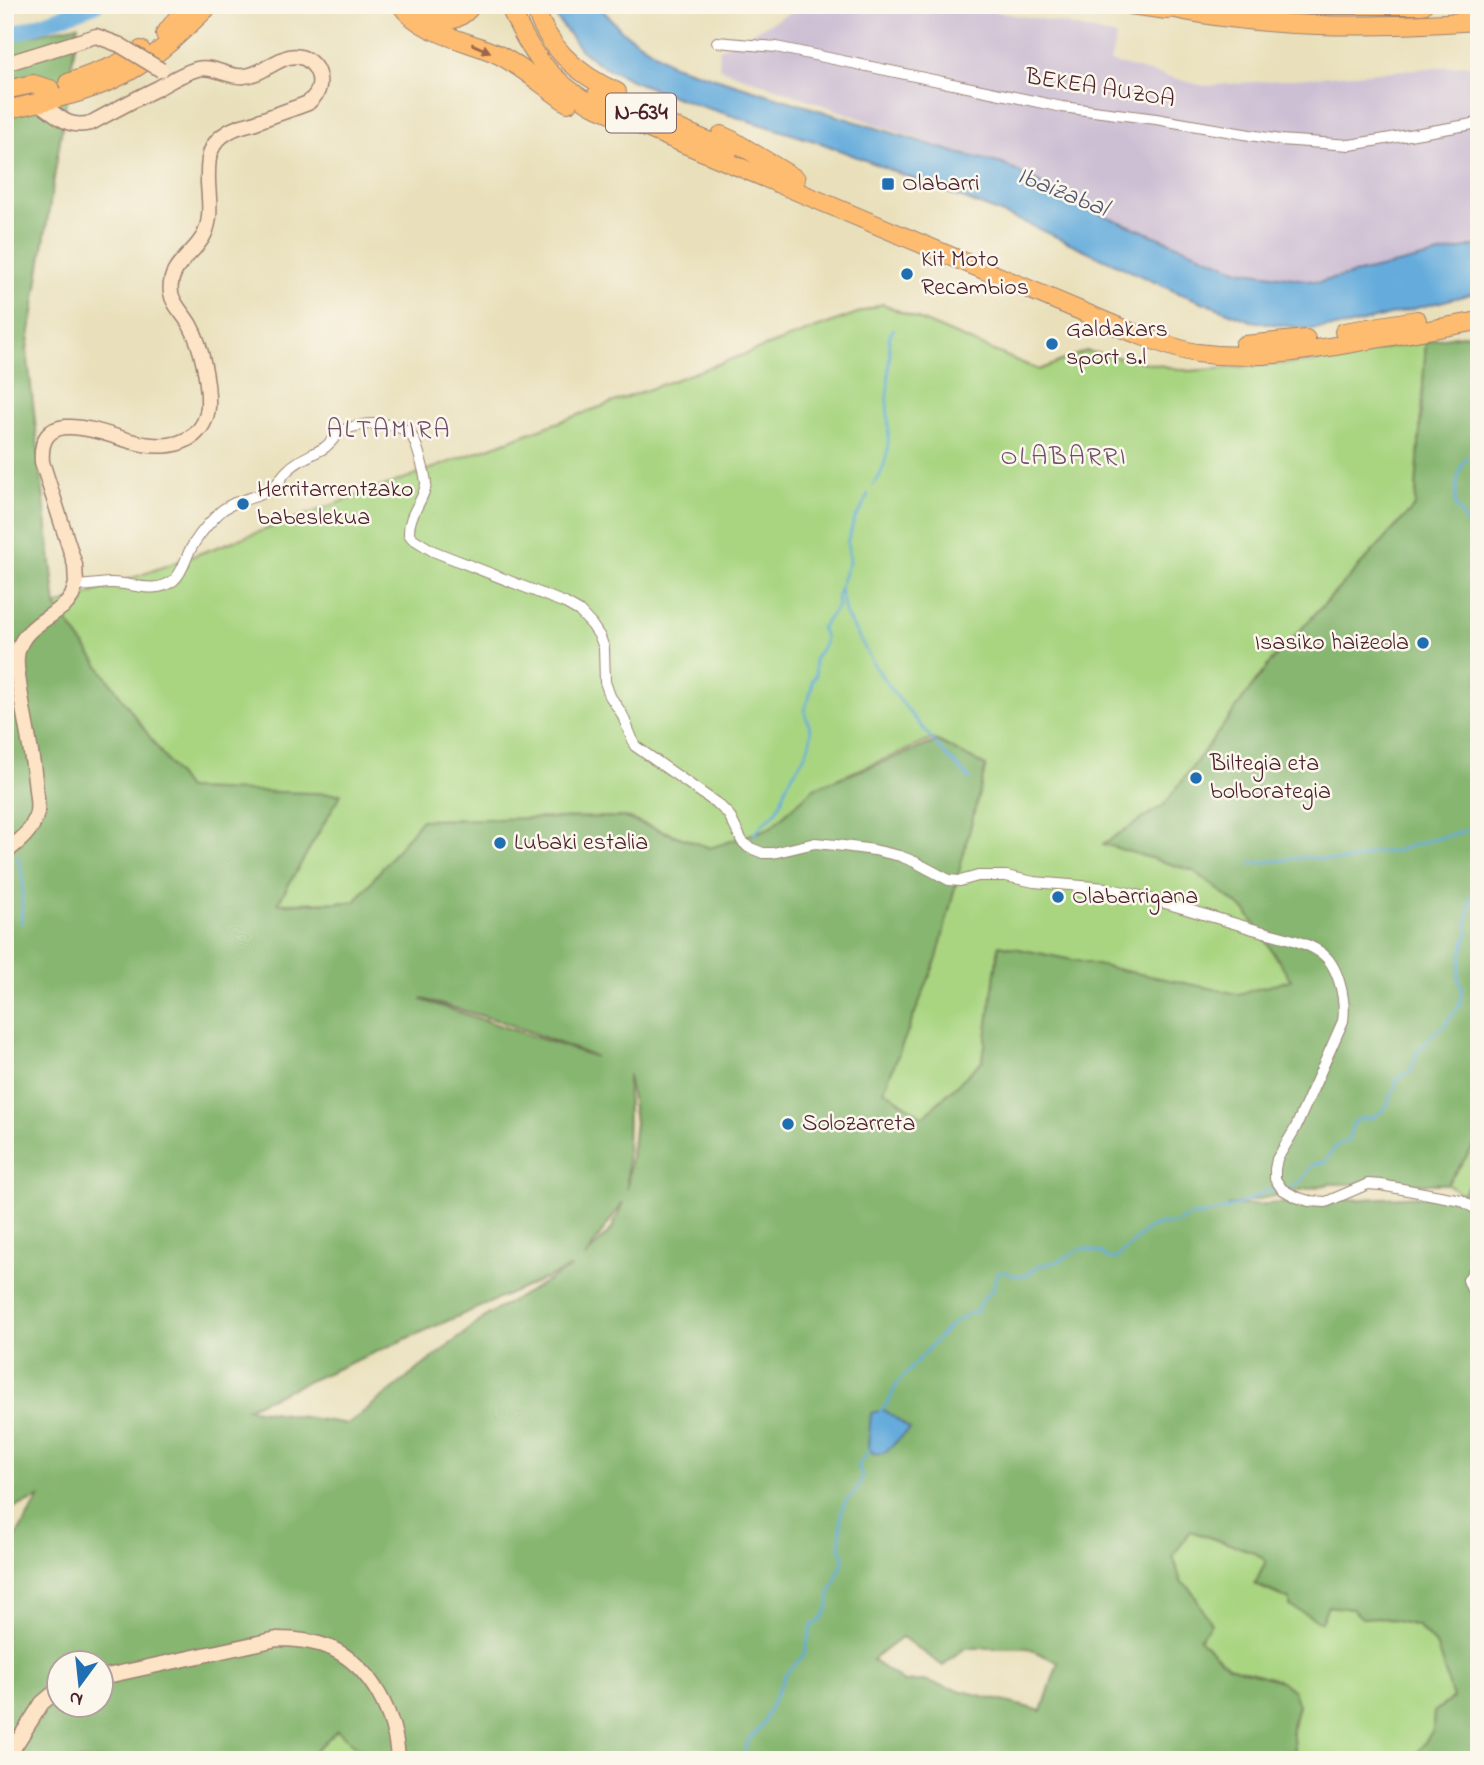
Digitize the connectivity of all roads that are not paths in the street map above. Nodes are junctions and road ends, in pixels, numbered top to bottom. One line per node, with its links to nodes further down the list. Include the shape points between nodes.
1 (187, 5): 16 (highway)
2 (194, 5): 16 (highway)
3 (211, 5): 21 (highway, via 134,69 87,90)
4 (401, 5): 26 (highway, one-way to 26, via 420,24 503,57 573,107)
5 (412, 5): 6 (highway, via 440,21 452,20)
6 (472, 5)
7 (509, 5): 26 (highway, N-634, via 539,60 573,94)
8 (521, 5): 27 (highway, N-634, via 547,54 580,85)
9 (534, 5): 27 (highway, via 555,46 585,75 732,140)
10 (1130, 5): 14 (highway)
11 (1157, 5): 14 (highway)
12 (1307, 5): 13 (highway)
13 (1423, 5)
14 (1184, 12): 15 (highway, via 1311,25)
15 (1479, 21)
16 (165, 34): 21 (highway, via 127,59)
17 (717, 42): 25 (street, BEKEA AUZOA, via 776,47 1062,107 1280,141 1350,145)
18 (5, 64): 19 (street, bridge, via 96,36 120,45)
19 (174, 79): 24 (street, via 91,123 74,125); 30 (street, via 203,68 246,76 296,56 316,69 319,82 308,103 229,131 210,154 207,228 174,271 171,288 191,326 204,368 208,408 202,426 188,439 165,445 140,444 74,426 54,430 44,441 42,462 73,556)
20 (5, 90): 21 (highway, via 33,84)
21 (51, 95): 22 (highway); 23 (highway); 24 (street); 24 (street, via 60,106)
22 (5, 99)
23 (5, 110)
24 (62, 119)
25 (1479, 123)
26 (693, 148): 29 (highway, N-634, via 1183,350 1271,356)
27 (796, 179): 28 (highway, N-634, via 1169,336 1203,344 1282,342)
28 (1479, 309)
29 (1479, 321)
30 (75, 585): 31 (street, via 67,603 21,642 16,660 38,807 32,826); 32 (street, via 147,588 174,580 203,530 221,511 275,487 288,469 325,447 341,431 357,425 388,425 406,431 426,482 411,521 412,538 433,551 579,611 600,637 607,689 635,746 719,805 748,847 773,853 815,843 836,845 900,856 949,880 1006,876 1107,888 1321,952 1336,974 1343,996 1343,1021 1277,1160 1275,1180 1282,1189 1309,1201 1326,1202 1368,1184 1461,1200)
31 (5, 853)
32 (1479, 1211)
33 (1479, 1262): 34 (street, via 1468,1280)
34 (1479, 1299)
35 (116, 1674): 38 (street, via 277,1639 318,1644 341,1654 371,1682 388,1712)
36 (46, 1699): 37 (street)
37 (6, 1760)
38 (398, 1760)

